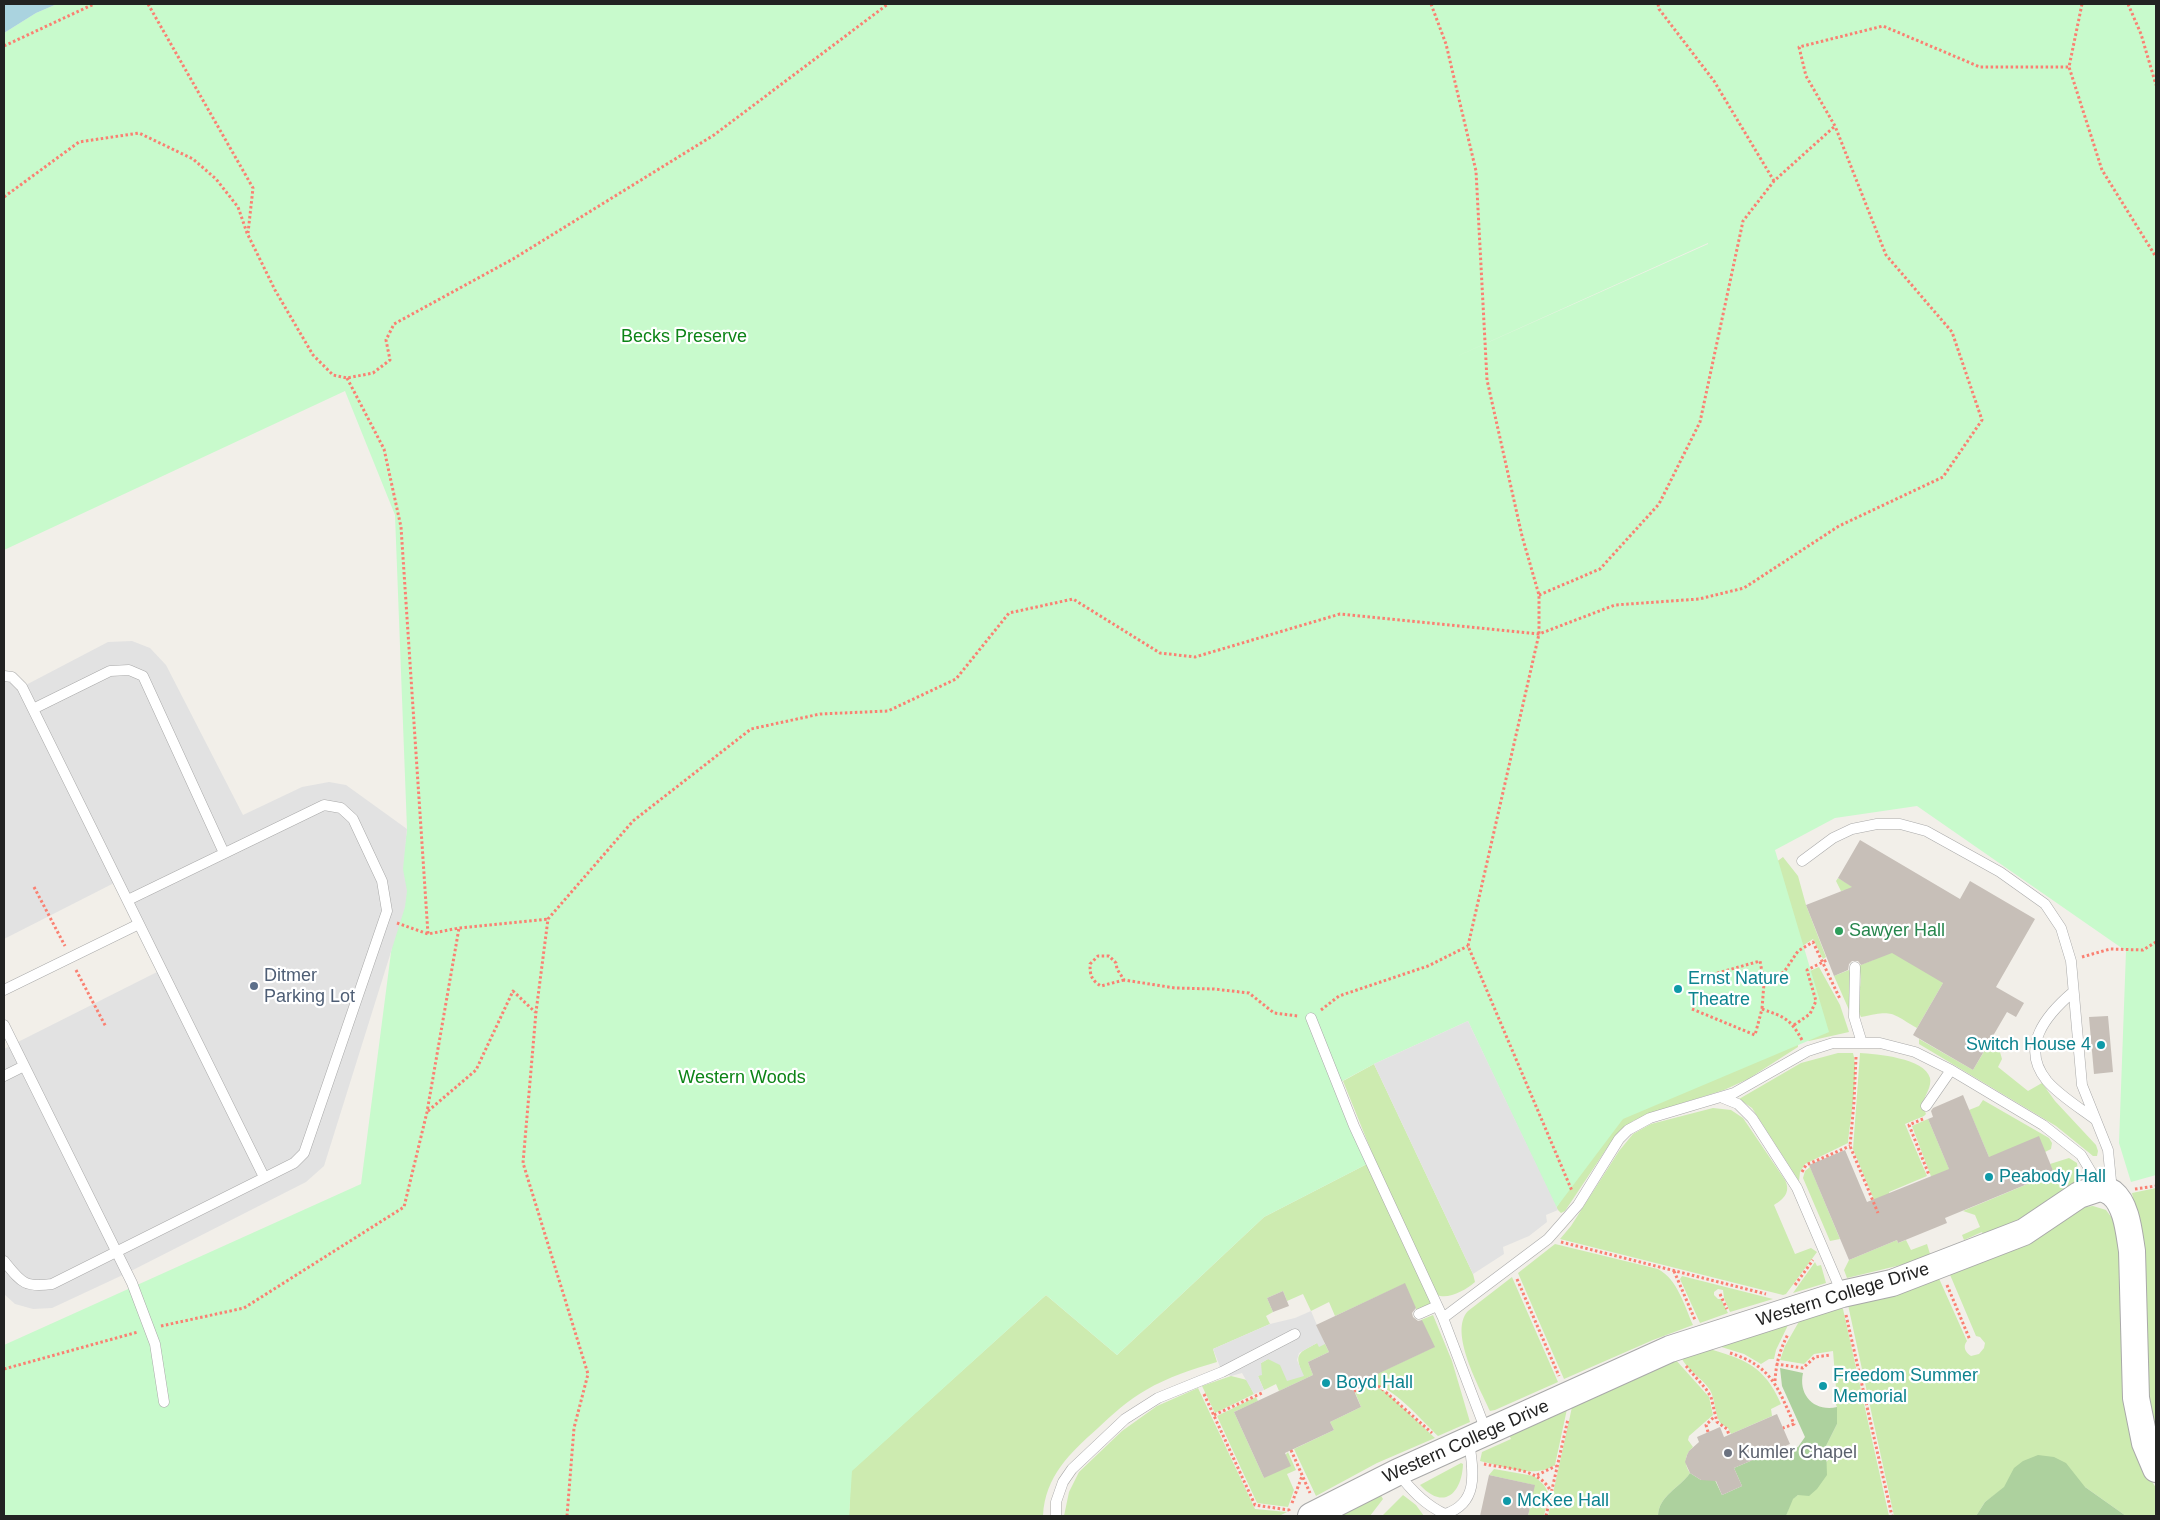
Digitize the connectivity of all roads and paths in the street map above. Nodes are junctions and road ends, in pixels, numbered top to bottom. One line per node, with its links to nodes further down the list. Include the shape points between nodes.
1 (94, 4): 8 (path)
2 (148, 4): 14 (path, via 253,188)
3 (888, 4): 16 (path, via 714,135 513,259 394,324 386,340 390,360 373,373)
4 (1431, 4): 17 (path, via 1446,44 1476,171 1487,380 1522,536)
5 (1658, 4): 12 (path, via 1714,80)
6 (2082, 4): 9 (path)
7 (2128, 4): 10 (path)
8 (4, 46)
9 (2069, 67): 11 (path, via 1980,68 1883,26 1799,47 1806,76); 15 (path, via 2102,170)
10 (2156, 85)
11 (1835, 126): 12 (path); 18 (path, via 1886,255 1952,332 1982,420 1943,476 1839,526 1744,588 1699,599 1615,605)
12 (1774, 181): 17 (path, via 1743,222 1700,422 1659,504 1600,568)
13 (4, 197): 14 (path, via 79,142 139,133 193,160 216,178 238,207)
14 (248, 234): 16 (path, via 275,290 313,355 333,375)
15 (2156, 256)
16 (348, 378): 28 (path, via 384,449 401,527)
17 (1539, 595): 18 (path)
18 (1539, 634): 24 (path, via 1340,614 1195,657 1160,653 1073,599 1009,614 956,679 888,711 820,714 751,729 633,821); 30 (path)
19 (4, 676): 20 (lane, via 12,677 22,687)
20 (32, 709): 21 (lane, via 110,671 128,670 143,676); 23 (lane)
21 (224, 854): 23 (lane); 25 (lane, via 324,805 341,808 353,819 382,881 387,911)
22 (1802, 861): 32 (lane, via 1833,838 1852,829 1900,824 1926,832 2000,872 2045,904 2061,928)
23 (128, 900): 26 (lane)
24 (548, 918): 27 (path); 43 (path)
25 (385, 919): 28 (path); 58 (lane, via 304,1153 294,1163)
26 (139, 924): 38 (lane); 58 (lane)
27 (460, 928): 28 (path); 54 (path)
28 (428, 934)
29 (2156, 942): 32 (path, via 2143,950 2110,949)
30 (1468, 946): 44 (path, via 1428,966 1338,996); 61 (path)
31 (1827, 960): 33 (path)
32 (2071, 961): 39 (lane)
33 (1822, 963): 37 (path, via 1813,942 1798,951 1784,972); 40 (path); 46 (path, via 1807,970 1816,996 1813,1010)
34 (1855, 967): 47 (lane, via 1854,1017)
35 (1124, 980): 35 (path, via 1109,956 1098,956 1090,964 1090,974 1101,986); 44 (path, via 1175,988 1249,993 1274,1013)
36 (1693, 980): 37 (path, via 1760,961)
37 (1764, 983): 42 (path)
38 (4, 990)
39 (2074, 992): 55 (lane, via 2082,1085); 55 (lane, via 2041,1028 2036,1038 2035,1055 2047,1080)
40 (1843, 1005)
41 (1692, 1009): 42 (path, via 1755,1035)
42 (1762, 1009): 46 (path, via 1784,1017)
43 (536, 1012): 54 (path, via 512,991 476,1070); 110 (path, via 523,1163 588,1374 574,1428)
44 (1311, 1018): 74 (lane, via 1354,1126)
45 (4, 1025): 49 (lane)
46 (1794, 1025): 48 (path)
47 (1858, 1043): 48 (lane, via 1833,1043); 50 (lane, via 1880,1043 1916,1052); 56 (path)
48 (1808, 1051): 52 (lane)
49 (24, 1066): 51 (lane); 65 (lane)
50 (1951, 1070): 53 (lane); 60 (lane, via 2043,1125 2081,1156)
51 (4, 1076)
52 (1723, 1098): 61 (lane, via 1650,1118 1628,1130); 64 (lane, via 1738,1104 1752,1118 1797,1188)
53 (1926, 1106): 57 (path, via 1929,1116 1909,1125)
54 (427, 1112): 80 (path, via 404,1207 244,1308)
55 (2097, 1120): 60 (lane, via 2108,1150)
56 (1850, 1146): 59 (path, via 1806,1165); 62 (path)
57 (1929, 1175)
58 (264, 1177): 65 (lane)
59 (1802, 1178)
60 (2106, 1190): 67 (street, Western College Drive, via 2079,1195 2024,1232); 104 (street, via 2122,1208 2132,1251 2136,1398 2145,1444)
61 (1578, 1205): 63 (lane)
62 (1878, 1213)
63 (1548, 1239): 68 (lane); 69 (path)
64 (1822, 1247): 70 (path); 72 (lane)
65 (117, 1252): 66 (lane, via 52,1284 32,1287); 80 (lane)
66 (4, 1261)
67 (1939, 1266): 72 (street, Western College Drive, via 1892,1284); 82 (path)
68 (1512, 1267): 77 (lane); 90 (path)
69 (1673, 1270): 73 (path); 78 (path)
70 (1791, 1290)
71 (1720, 1294): 76 (path)
72 (1842, 1294): 83 (street, Western College Drive); 113 (path)
73 (1772, 1296)
74 (1437, 1306): 75 (lane); 77 (lane)
75 (1419, 1314)
76 (1730, 1316)
77 (1443, 1318): 101 (lane)
78 (1697, 1326)
79 (1791, 1327): 86 (path)
80 (150, 1328): 87 (path); 93 (lane)
81 (1295, 1334): 88 (lane)
82 (1970, 1340)
83 (1670, 1349): 96 (path, via 1706,1389); 101 (street, Western College Drive)
84 (1728, 1352): 89 (path, via 1759,1366)
85 (1830, 1355): 86 (path, via 1815,1357 1804,1368)
86 (1776, 1364): 89 (path)
87 (4, 1369)
88 (1198, 1381): 95 (path); 111 (lane, via 1140,1408 1080,1461 1063,1482 1056,1502)
89 (1775, 1382): 97 (path, via 1794,1424)
90 (1562, 1383)
91 (1354, 1391): 100 (path, via 1370,1385 1380,1387)
92 (1262, 1393): 95 (path)
93 (164, 1402)
94 (1569, 1411): 103 (path)
95 (1214, 1415): 109 (path, via 1255,1505)
96 (1715, 1416): 98 (path, via 1706,1425); 99 (path)
97 (1783, 1428)
98 (1708, 1432)
99 (1730, 1435)
100 (1438, 1439)
101 (1482, 1439): 105 (street, Western College Drive); 105 (lane, via 1468,1498 1458,1510 1445,1514 1432,1508); 107 (path)
102 (1291, 1450): 106 (path)
103 (1557, 1466): 107 (path); 108 (path)
104 (2156, 1469)
105 (1398, 1472): 109 (street, Western College Drive)
106 (1302, 1475): 109 (path); 109 (path, via 1297,1493)
107 (1536, 1475): 108 (path)
108 (1551, 1493): 112 (path)
109 (1301, 1510)
110 (567, 1516)
111 (1056, 1516)
112 (1546, 1516)
113 (1892, 1516)

